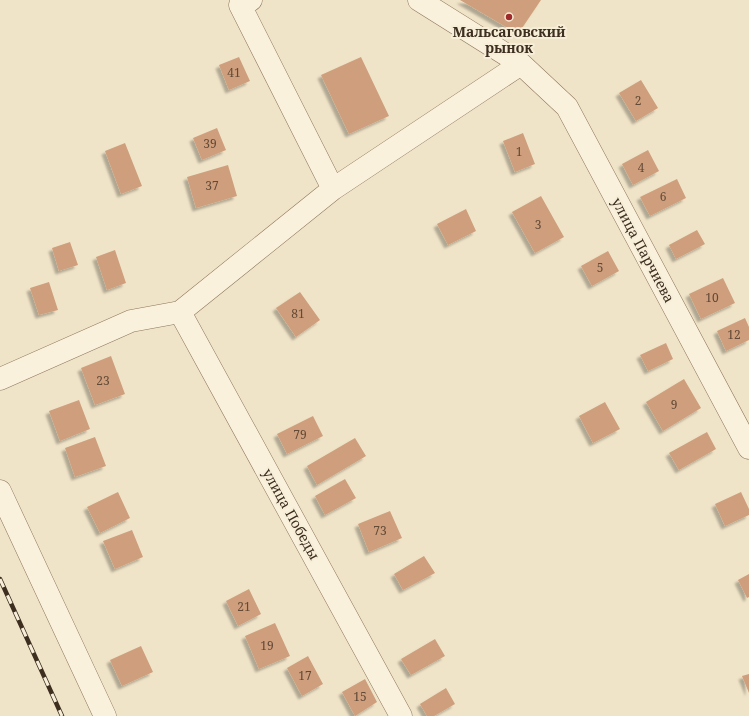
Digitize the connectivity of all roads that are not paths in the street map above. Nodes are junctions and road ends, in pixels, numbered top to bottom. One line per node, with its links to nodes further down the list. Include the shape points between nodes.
1 (251, 0): 4 (street, via 240,5)
2 (419, 0): 3 (street, улица Парчиева)
3 (521, 64): 4 (street); 7 (street, улица Парчиева, via 567,107)
4 (333, 189): 5 (street)
5 (180, 312): 6 (street, via 131,321); 10 (street, улица Победы)
6 (0, 379)
7 (749, 448)
8 (0, 491): 9 (street)
9 (105, 716)
10 (401, 716)

